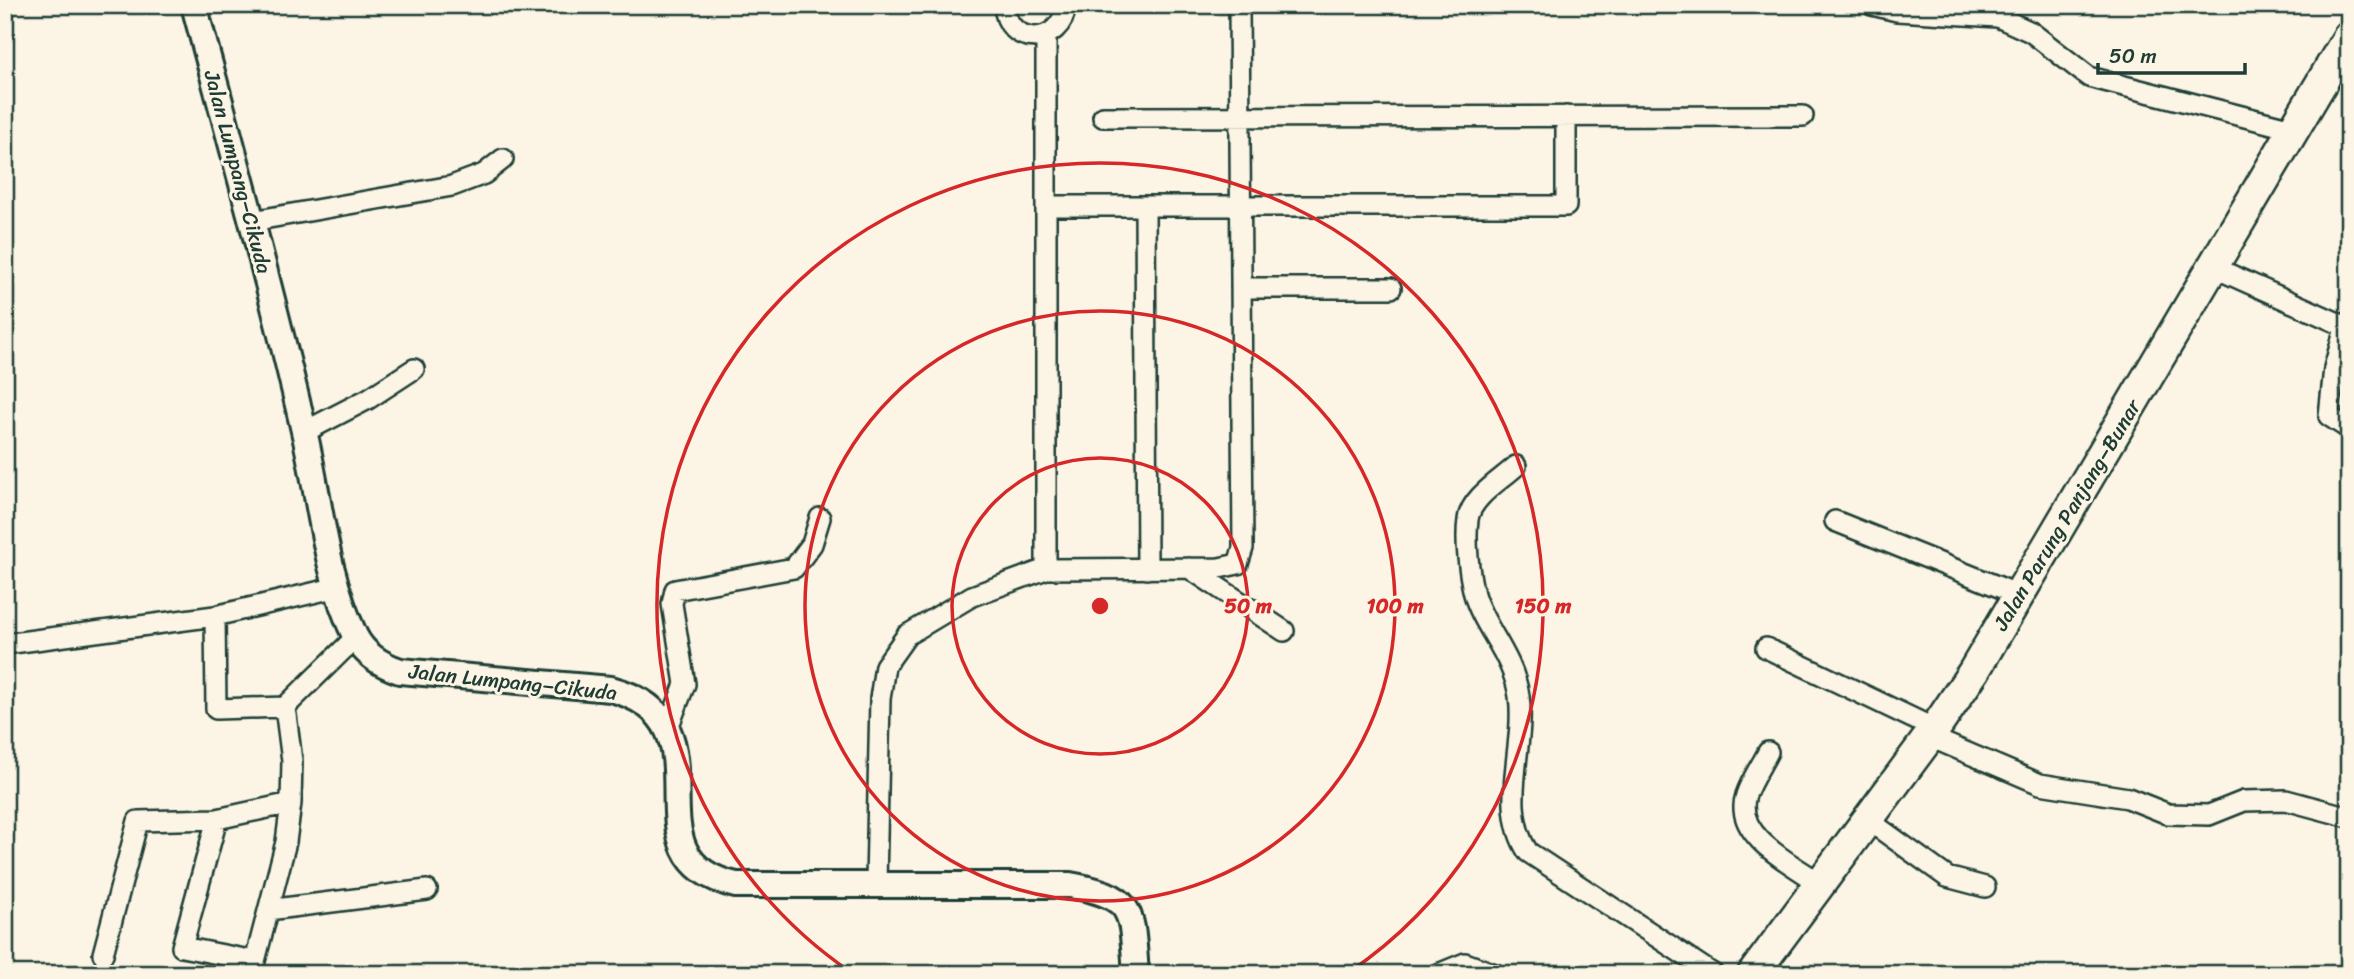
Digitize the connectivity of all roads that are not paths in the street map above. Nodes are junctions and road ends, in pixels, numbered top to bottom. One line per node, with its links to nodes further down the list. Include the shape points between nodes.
1 (194, 5): 17 (street, Jalan Lumpang–Cikuda)
2 (1004, 5): 6 (street, via 1016,30 1025,36)
3 (1066, 5): 6 (street, via 1061,23)
4 (1240, 5): 11 (street)
5 (1872, 5): 12 (street, via 1897,11 1998,17 2031,32 2089,76)
6 (1046, 35): 14 (street)
7 (2349, 36): 12 (main road, Jalan Parung Panjang–Bunar)
8 (1566, 116): 9 (street); 11 (street); 16 (street, via 1566,206)
9 (1804, 116)
10 (1103, 117): 11 (street)
11 (1240, 117): 16 (street)
12 (2296, 130): 18 (main road, Jalan Parung Panjang–Bunar)
13 (503, 159): 17 (street, via 484,174 452,186)
14 (1047, 206): 15 (street); 29 (street)
15 (1145, 206): 16 (street); 30 (street)
16 (1240, 206): 19 (street)
17 (252, 221): 24 (street, Jalan Lumpang–Cikuda)
18 (2213, 267): 21 (street); 32 (main road, Jalan Parung Panjang–Bunar)
19 (1241, 288): 20 (street); 28 (street, via 1243,548 1238,564)
20 (1391, 288)
21 (2347, 328): 23 (street, via 2334,368 2329,416)
22 (414, 369): 24 (street)
23 (2349, 429)
24 (304, 432): 31 (street, Jalan Lumpang–Cikuda)
25 (1516, 466): 56 (street, via 1475,503 1468,525 1474,595 1506,655 1519,696 1515,817 1519,839 1528,852)
26 (820, 518): 39 (street, via 812,544 794,568 675,590 685,684)
27 (1835, 521): 32 (street)
28 (1189, 568): 30 (street); 34 (street)
29 (1046, 569): 30 (street); 46 (street, via 972,596 907,635 885,666 880,699)
30 (1147, 569)
31 (338, 587): 33 (street); 35 (street, Jalan Lumpang–Cikuda)
32 (2019, 595): 40 (main road, Jalan Parung Panjang–Bunar)
33 (215, 616): 36 (street); 38 (street, via 216,709)
34 (1284, 631)
35 (356, 637): 38 (street); 39 (street, Jalan Lumpang–Cikuda, via 384,666 400,671 631,694)
36 (5, 644)
37 (1766, 648): 40 (street)
38 (285, 707): 42 (street, via 292,761)
39 (668, 728): 46 (street, via 676,748 676,816 683,848 694,866 718,881 736,885)
40 (1933, 733): 43 (street, via 2040,784 2128,798 2168,814 2209,815 2245,801 2286,800); 45 (main road, Jalan Parung Panjang–Bunar)
41 (1768, 752): 47 (street, via 1745,797 1751,831)
42 (291, 803): 44 (street); 50 (street)
43 (2349, 817)
44 (217, 818): 51 (street, via 138,821); 52 (street, via 182,947)
45 (1868, 821): 47 (main road, Jalan Parung Panjang–Bunar); 48 (street, via 1947,877)
46 (876, 883): 53 (street, via 1070,885 1105,892 1120,900 1129,913)
47 (1821, 884): 57 (main road, Jalan Parung Panjang–Bunar)
48 (1985, 887)
49 (427, 890): 50 (street)
50 (268, 911): 52 (street)
51 (103, 954)
52 (252, 967)
53 (1136, 974)
54 (1438, 974): 55 (street, via 1465,963)
55 (1495, 974)
56 (1713, 974)
57 (1753, 974)

